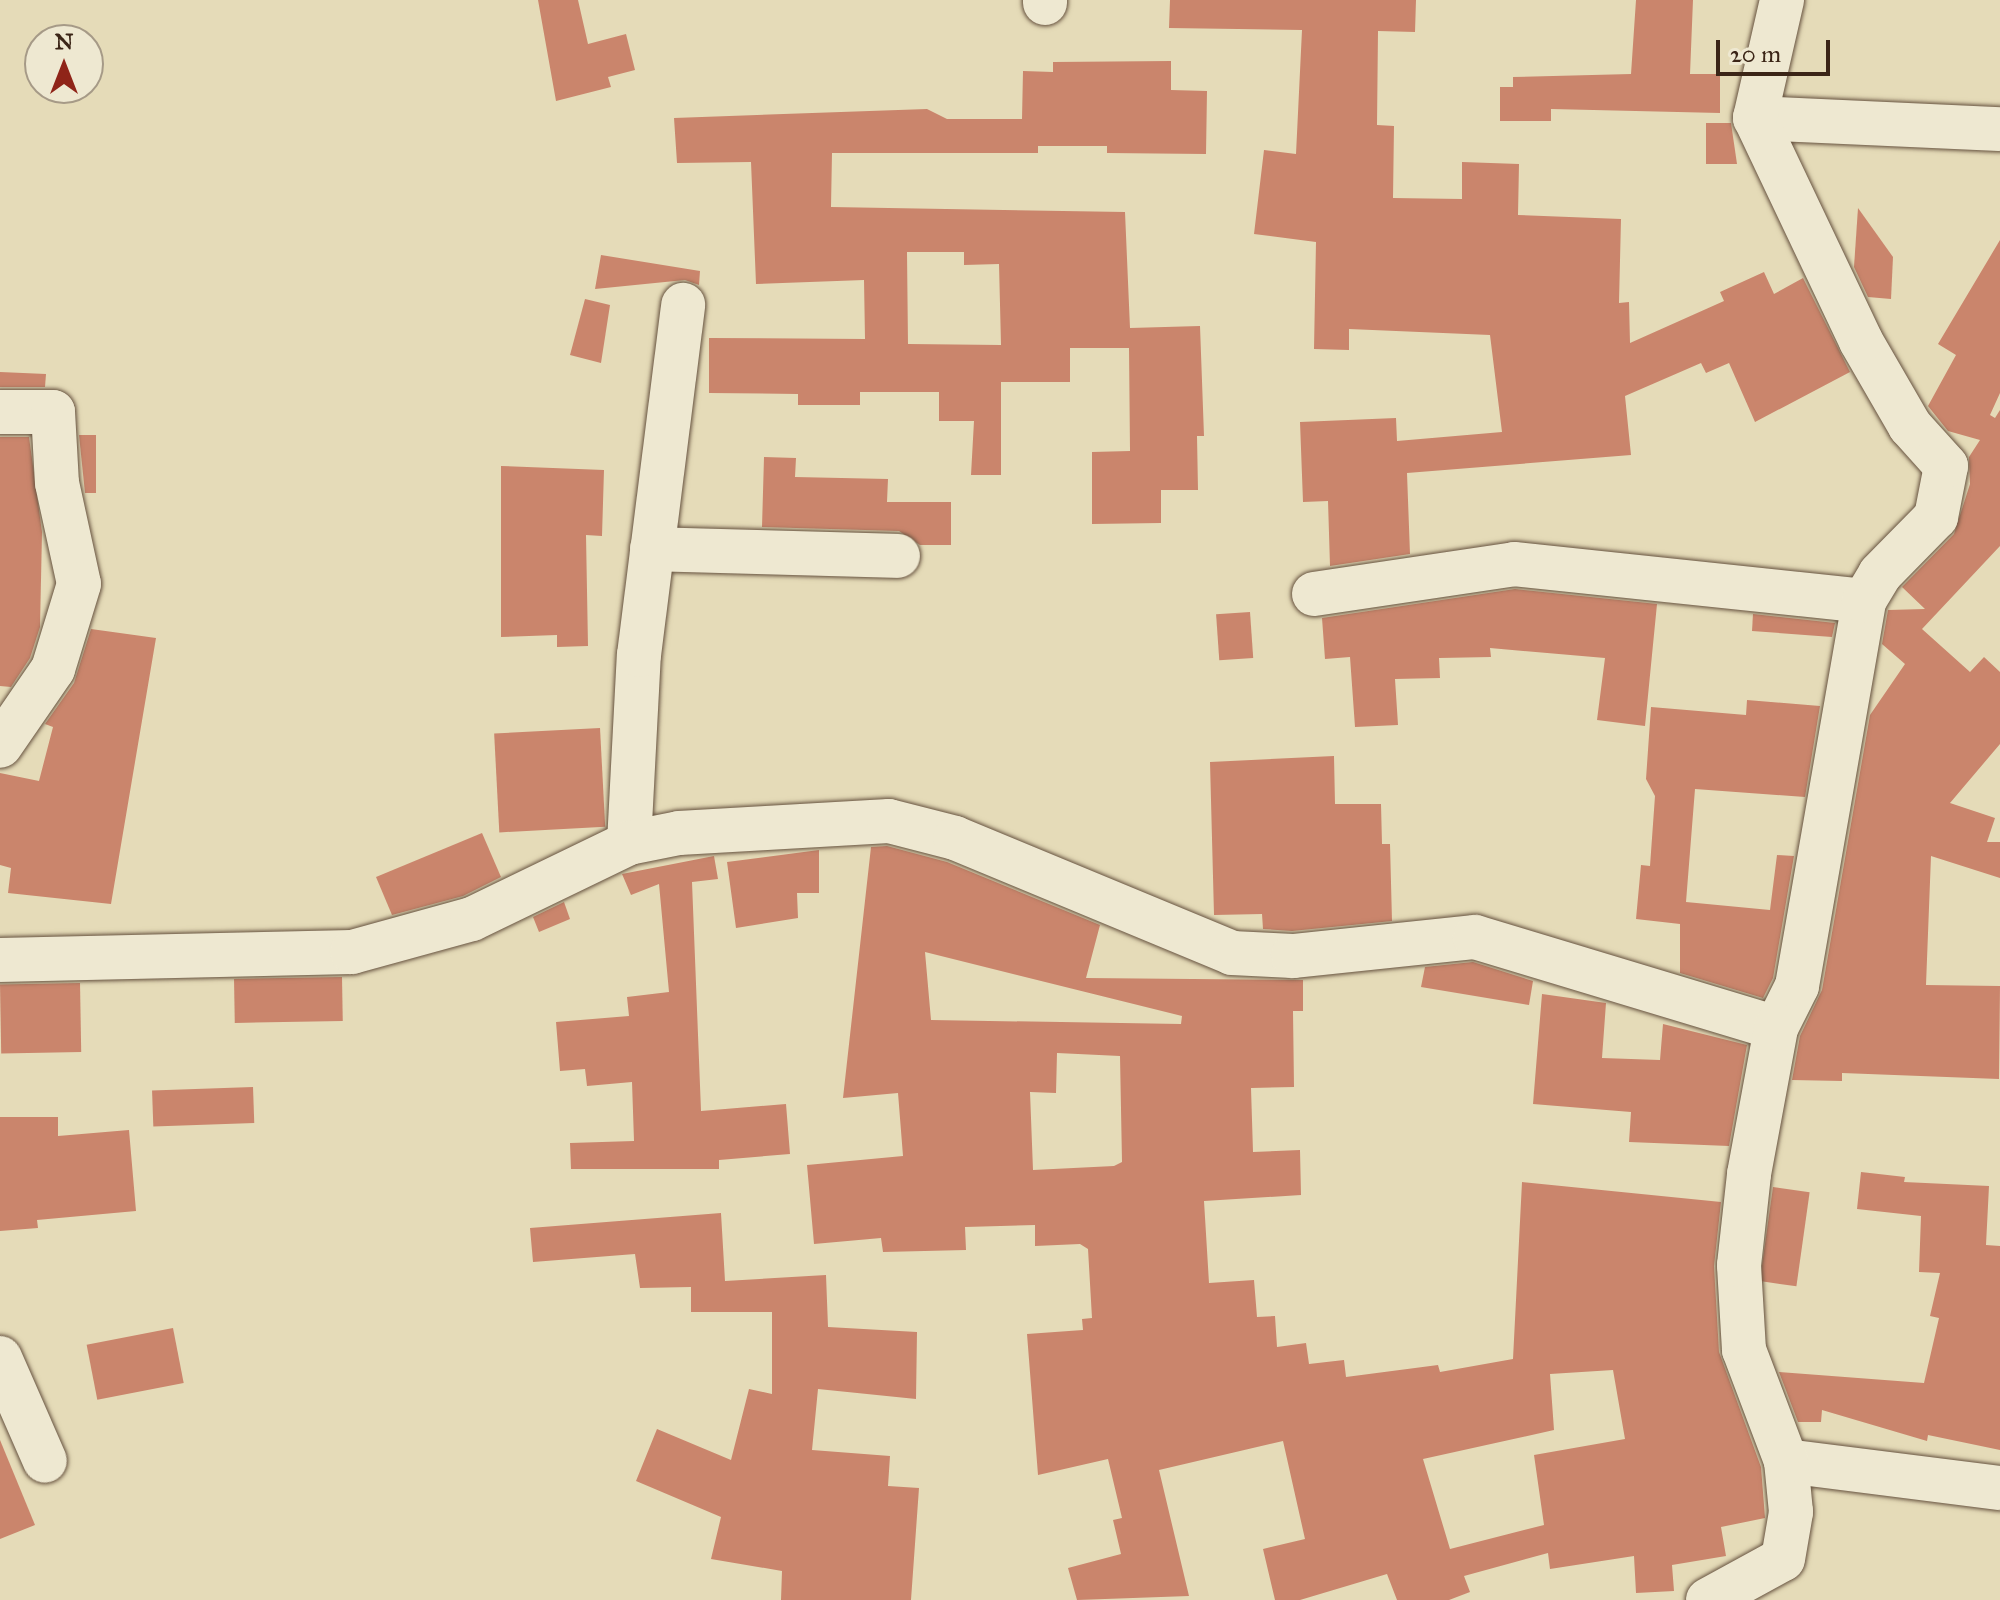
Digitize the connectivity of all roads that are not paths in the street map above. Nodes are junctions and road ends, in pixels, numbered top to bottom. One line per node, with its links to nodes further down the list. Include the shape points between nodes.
1 (1782, 0): 2 (street)
2 (1755, 118): 3 (street); 9 (street, via 1861,341 1910,426 1946,466 1936,517 1880,574)
3 (2000, 129)
4 (683, 305): 6 (street)
5 (0, 412): 10 (street, via 53,412 57,483 79,584 53,669)
6 (652, 549): 7 (street); 11 (street)
7 (898, 556)
8 (1314, 594): 9 (street, via 1514,564)
9 (1864, 601): 13 (street, via 1797,986)
10 (0, 746)
11 (629, 843): 12 (street, via 472,919 352,952); 13 (street, via 679,833 889,821 955,838 1232,953 1293,956 1475,937)
12 (0, 960)
13 (1776, 1028): 16 (street, via 1739,1265 1744,1350)
14 (0, 1358): 15 (street)
15 (45, 1461)
16 (1786, 1461): 17 (street); 18 (street, via 1791,1512 1783,1559)
17 (2000, 1488)
18 (1708, 1600)

